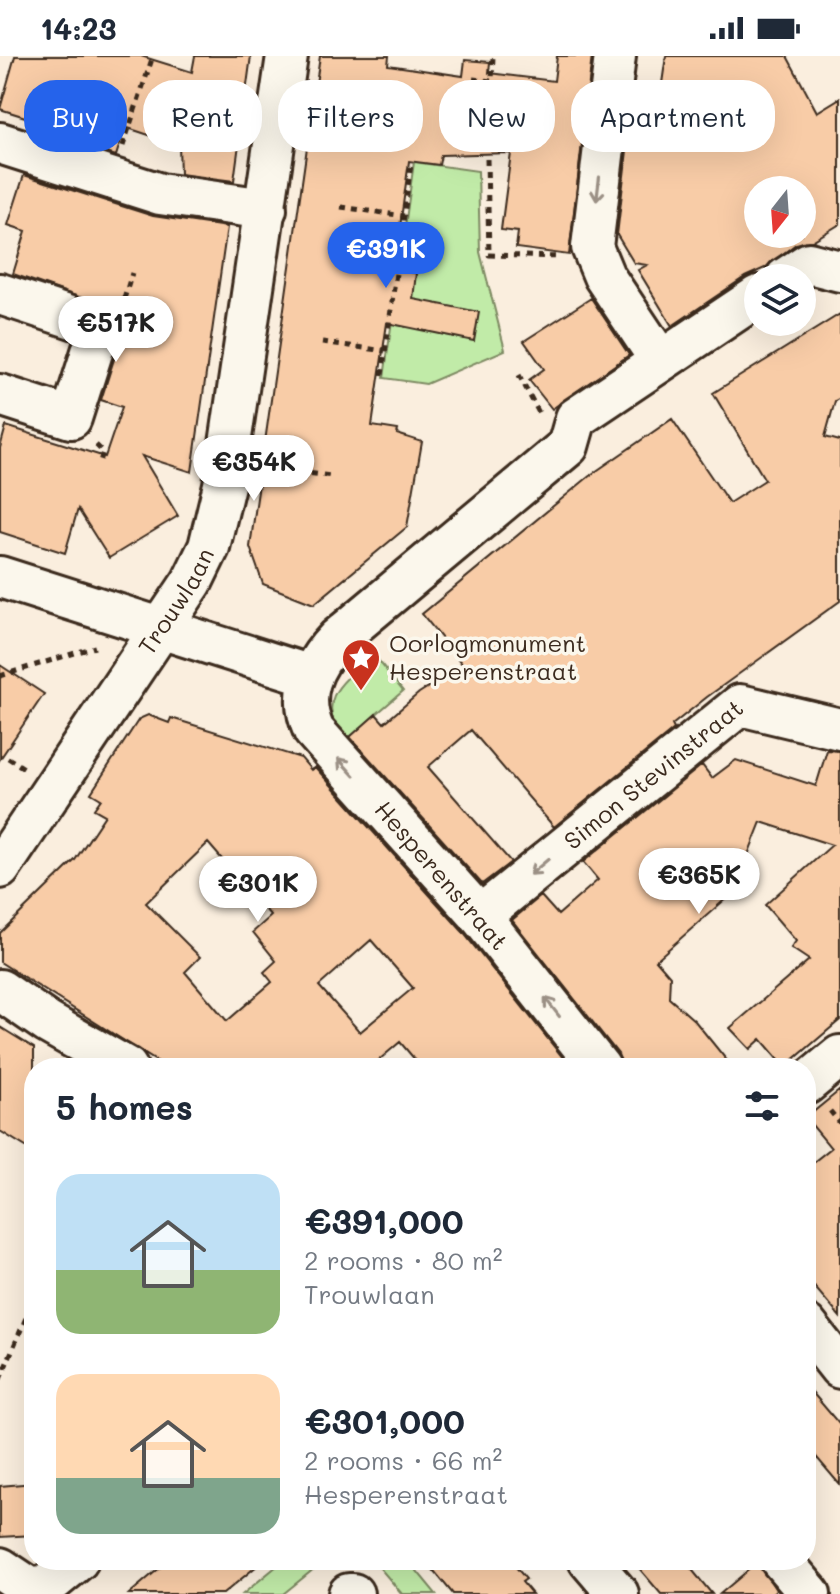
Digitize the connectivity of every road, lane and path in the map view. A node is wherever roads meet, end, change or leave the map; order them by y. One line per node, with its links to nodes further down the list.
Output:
1 (153, 56): 9 (path)
2 (287, 56): 11 (street, Trouwlaan)
3 (493, 56): 5 (path)
4 (615, 56): 13 (street, one-way to 13)
5 (473, 79)
6 (4, 156): 9 (street)
7 (487, 159): 13 (path)
8 (411, 164): 12 (path)
9 (113, 179): 11 (street)
10 (341, 207): 12 (path)
11 (266, 209): 26 (street, Trouwlaan)
12 (404, 216): 19 (path)
13 (597, 262): 20 (street)
14 (816, 265): 15 (street)
15 (840, 271)
16 (0, 294): 22 (street)
17 (744, 305): 20 (street)
18 (322, 342): 19 (path)
19 (385, 351): 21 (path)
20 (660, 360): 29 (street)
21 (382, 375)
22 (0, 395)
23 (299, 472): 24 (path)
24 (332, 476)
25 (0, 577): 26 (street)
26 (161, 628): 29 (street); 31 (street, Trouwlaan)
27 (100, 646): 28 (path)
28 (0, 676)
29 (311, 676): 32 (street, Hesperenstraat, one-way to 29)
30 (839, 725): 32 (street, Simon Stevinstraat, one-way to 32)
31 (0, 868)
32 (480, 916): 36 (street, Hesperenstraat, one-way to 32)
33 (0, 990): 35 (street)
34 (840, 1056): 37 (street)
35 (109, 1058)
36 (592, 1058)
37 (816, 1076)
38 (24, 1323): 41 (path)
39 (816, 1338): 40 (street)
40 (840, 1368)
41 (0, 1379)
42 (0, 1568): 46 (street)
43 (66, 1570): 46 (street)
44 (598, 1570): 47 (street)
45 (790, 1570): 48 (street)
46 (38, 1593)
47 (618, 1594)
48 (810, 1594)

